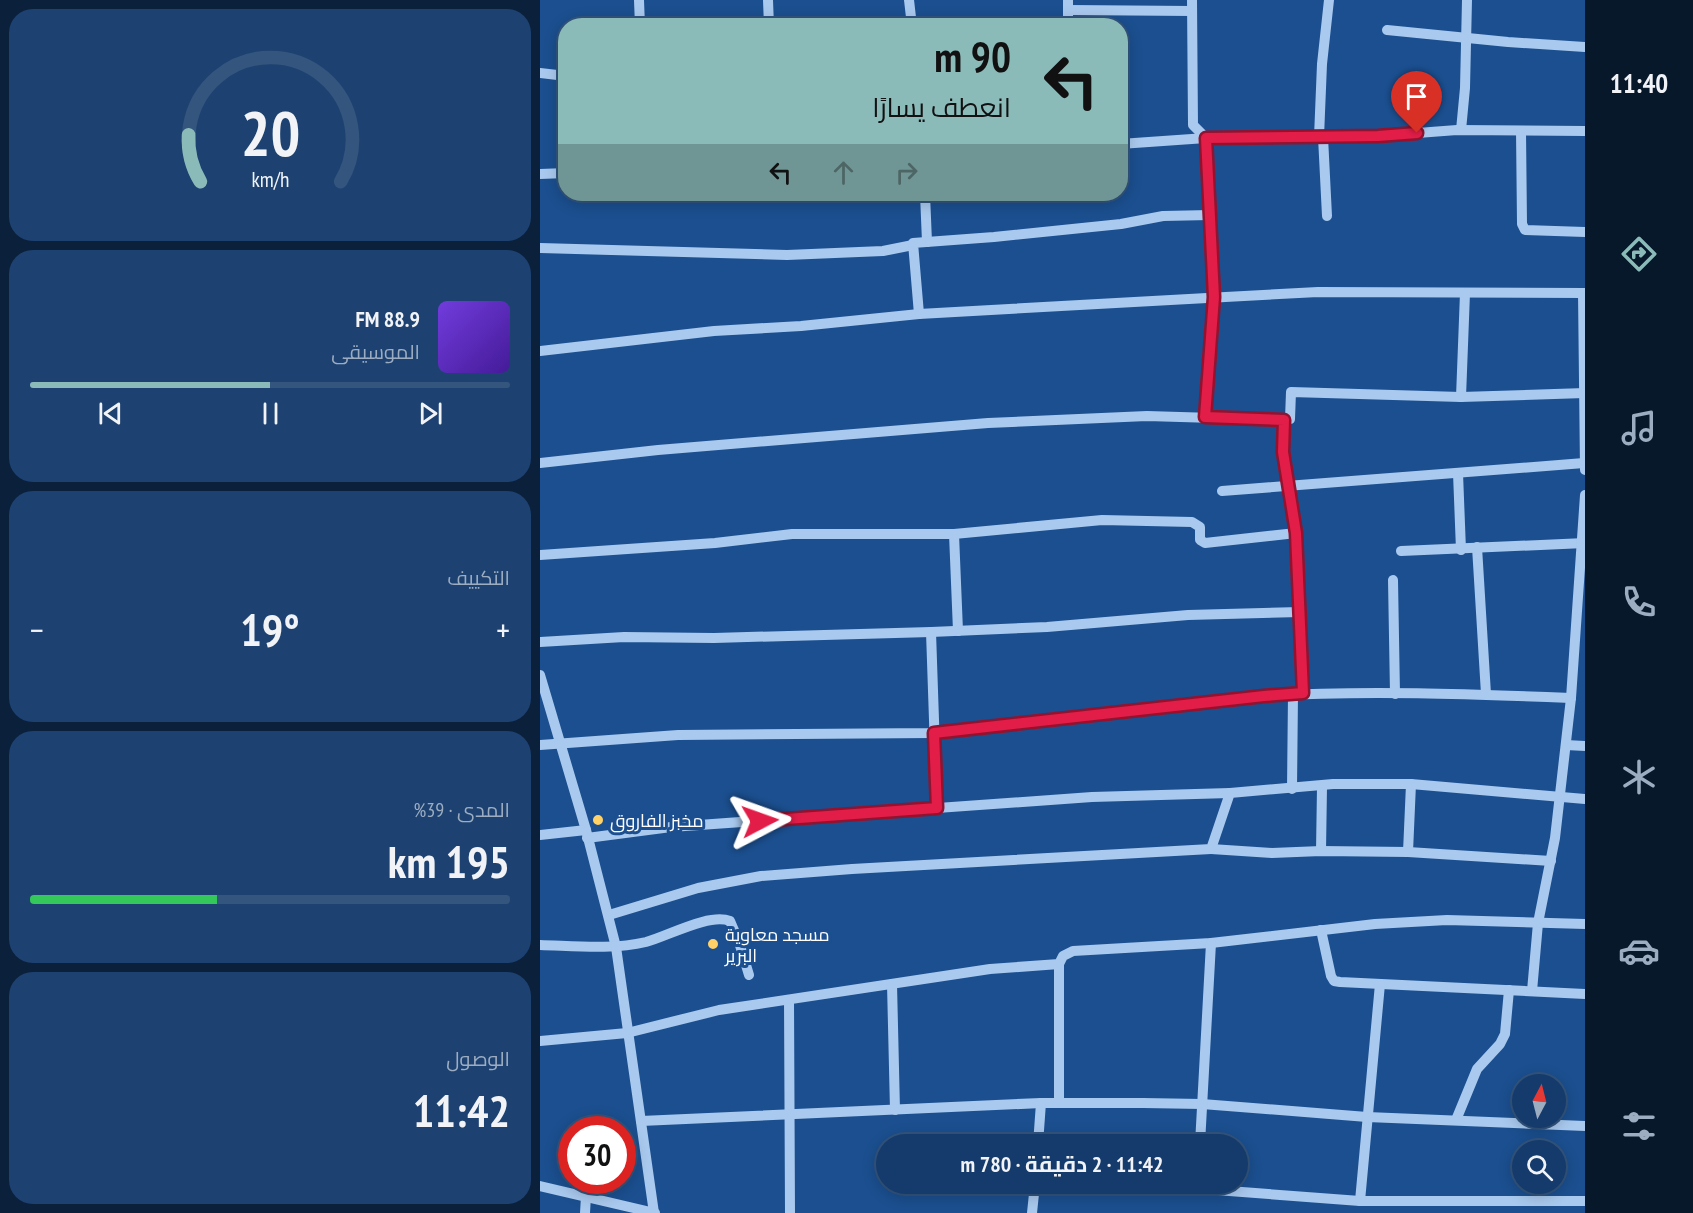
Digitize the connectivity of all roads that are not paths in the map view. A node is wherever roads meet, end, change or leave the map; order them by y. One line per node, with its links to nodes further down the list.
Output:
1 (639, 0): 8 (street)
2 (768, 0): 9 (street)
3 (909, 0): 10 (street)
4 (1329, 0): 19 (street)
5 (1467, 0): 12 (street)
6 (1068, 5): 7 (street)
7 (1192, 6): 20 (street)
8 (640, 18)
9 (769, 18)
10 (911, 18)
11 (1388, 30): 12 (street)
12 (1466, 37): 13 (street); 16 (street)
13 (1585, 47)
14 (540, 73): 15 (street)
15 (558, 75)
16 (1461, 130): 17 (street); 19 (street)
17 (1521, 131): 18 (street); 27 (street)
18 (1585, 131)
19 (1321, 137): 20 (street); 26 (street)
20 (1206, 138): 21 (street); 25 (street)
21 (1128, 143)
22 (558, 173): 23 (street)
23 (540, 174)
24 (925, 201): 28 (street)
25 (1210, 214): 28 (street); 33 (street)
26 (1327, 216)
27 (1585, 232)
28 (927, 242): 29 (street)
29 (913, 245): 30 (street); 34 (street)
30 (540, 248)
31 (1465, 293): 32 (street); 33 (street); 37 (street)
32 (1584, 293): 36 (street)
33 (1214, 297): 34 (street); 38 (street)
34 (919, 314): 35 (street)
35 (540, 351)
36 (1584, 393): 37 (street); 41 (street)
37 (1461, 397): 39 (street)
38 (1205, 417): 39 (street); 40 (street)
39 (1284, 420): 43 (street)
40 (540, 463)
41 (1584, 467): 42 (street)
42 (1458, 473): 43 (street); 50 (street)
43 (1288, 486): 44 (street); 46 (street)
44 (1222, 491)
45 (1585, 495): 48 (street)
46 (1296, 533): 47 (street); 54 (street)
47 (954, 534): 52 (street); 55 (street)
48 (1584, 543): 49 (street); 58 (street)
49 (1477, 546): 50 (street); 62 (street)
50 (1461, 550): 51 (street)
51 (1401, 551)
52 (540, 555)
53 (1393, 580): 60 (street)
54 (1299, 612): 55 (street); 61 (street)
55 (958, 631): 56 (street)
56 (931, 632): 57 (street); 64 (street)
57 (540, 642)
58 (1580, 659): 63 (street)
59 (540, 675): 66 (street)
60 (1395, 693): 61 (street); 62 (street)
61 (1298, 694): 64 (street); 71 (street)
62 (1486, 694): 63 (street)
63 (1571, 698): 67 (street)
64 (934, 733): 66 (street); 75 (street)
65 (540, 745): 66 (street)
66 (560, 745): 76 (street)
67 (1566, 745): 68 (street); 73 (street)
68 (1585, 746)
69 (1411, 784): 70 (street); 73 (street); 80 (street)
70 (1322, 787): 71 (street); 79 (street)
71 (1292, 789): 72 (street)
72 (1230, 793): 75 (street); 78 (street)
73 (1560, 797): 74 (street); 81 (street)
74 (1585, 799)
75 (937, 808): 76 (street)
76 (586, 834): 77 (street); 82 (street)
77 (540, 835)
78 (1211, 849): 79 (street); 82 (street)
79 (1321, 850): 80 (street)
80 (1408, 852): 81 (street)
81 (1551, 861): 83 (street)
82 (609, 915): 88 (street)
83 (1539, 923): 84 (street); 85 (street); 94 (street)
84 (1585, 924)
85 (1320, 930): 86 (street); 92 (street)
86 (1211, 943): 89 (street); 101 (street)
87 (540, 945): 88 (street)
88 (616, 947): 90 (street); 97 (street)
89 (1059, 964): 91 (street); 100 (street)
90 (749, 975)
91 (892, 984): 96 (street); 102 (street)
92 (1380, 984): 93 (street); 104 (street)
93 (1509, 990): 94 (street); 105 (street)
94 (1532, 991): 95 (street)
95 (1585, 994)
96 (789, 1000): 97 (street); 103 (street)
97 (627, 1033): 98 (street); 106 (street)
98 (540, 1041)
99 (1041, 1103): 100 (street); 102 (street); 108 (street)
100 (1059, 1103): 101 (street)
101 (1202, 1104): 104 (street); 109 (street)
102 (895, 1110): 103 (street)
103 (789, 1113): 106 (street); 118 (street)
104 (1367, 1117): 105 (street); 114 (street)
105 (1456, 1120): 107 (street)
106 (641, 1121): 117 (street)
107 (1585, 1126)
108 (1039, 1134)
109 (1200, 1134)
110 (540, 1186): 113 (street)
111 (1248, 1190): 114 (street)
112 (1034, 1194): 119 (street)
113 (586, 1196): 116 (street); 117 (street)
114 (1360, 1201): 115 (street)
115 (1585, 1202)
116 (585, 1213)
117 (655, 1213)
118 (790, 1213)
119 (1032, 1213)

